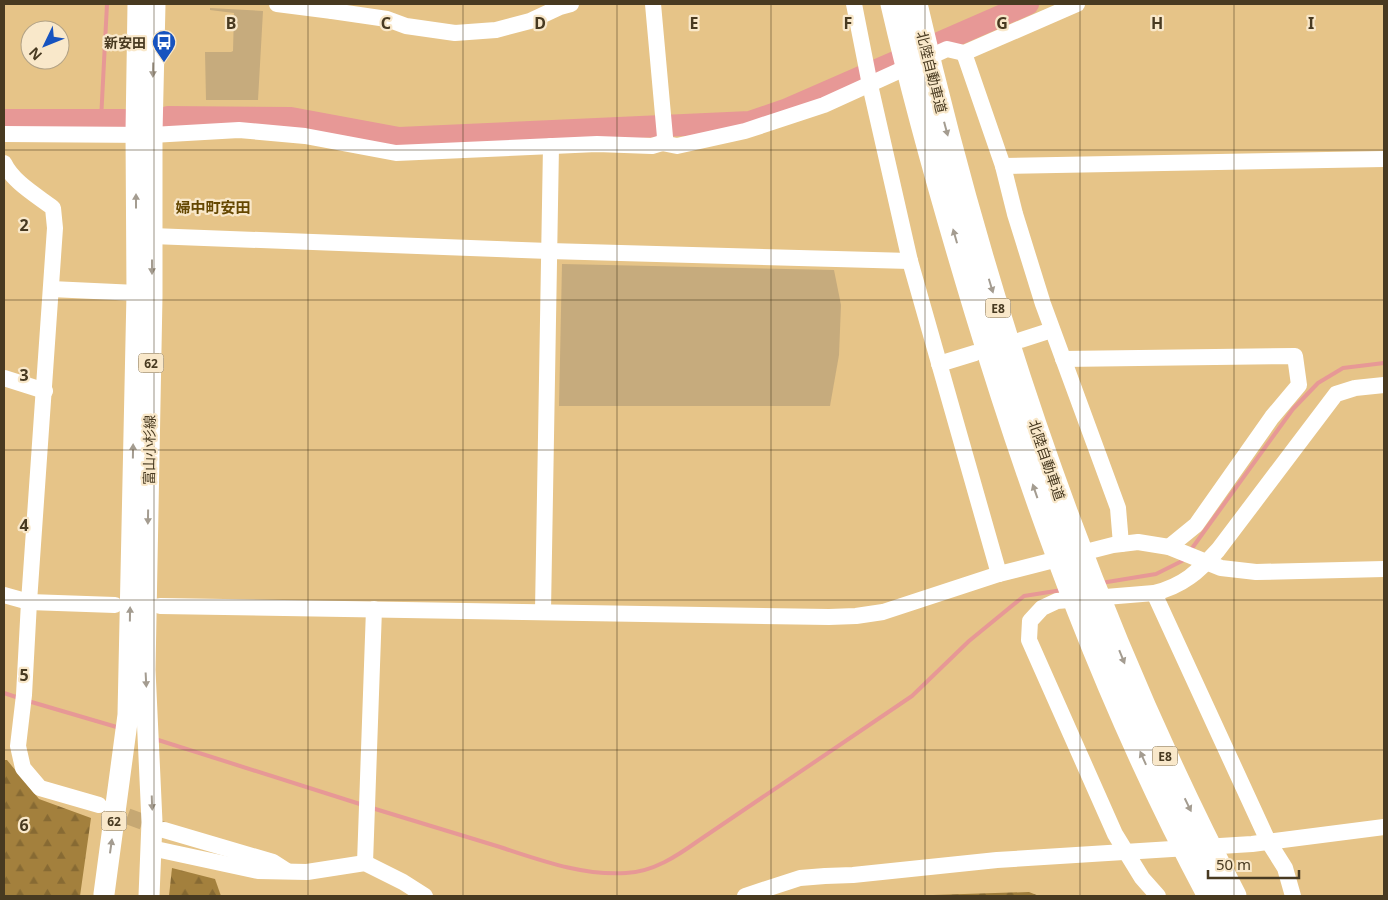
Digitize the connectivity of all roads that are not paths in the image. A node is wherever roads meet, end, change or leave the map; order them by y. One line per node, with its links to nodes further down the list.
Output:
1 (138, 4): 13 (main road, 富山小杉線 / 62)
2 (155, 4): 13 (main road, 富山小杉線 / 62, one-way to 13)
3 (277, 4): 8 (street)
4 (571, 4): 8 (street)
5 (653, 4): 14 (street)
6 (854, 4): 11 (street)
7 (1077, 4): 10 (street)
8 (332, 8)
9 (906, 12): 44 (highway, 北陸自動車道 / E8)
10 (964, 53): 11 (street); 18 (street)
11 (870, 83): 14 (street); 21 (street)
12 (4, 134): 13 (street)
13 (144, 135): 15 (street); 19 (main road, 富山小杉線 / 62); 23 (main road, 富山小杉線 / 62, one-way to 13)
14 (663, 140): 15 (street)
15 (551, 146): 20 (street)
16 (1384, 159): 18 (street)
17 (4, 163): 22 (street)
18 (1003, 166): 24 (street)
19 (152, 236): 20 (street); 50 (main road, 富山小杉線 / 62, one-way to 50)
20 (549, 251): 21 (street); 43 (street)
21 (910, 261): 28 (street)
22 (51, 289): 23 (street); 31 (street)
23 (137, 293): 54 (main road, 富山小杉線 / 62, one-way to 23)
24 (1052, 330): 25 (street); 27 (street)
25 (1020, 340)
26 (975, 353): 28 (street)
27 (1063, 358): 32 (street); 33 (street)
28 (939, 364): 36 (street)
29 (4, 378): 31 (street)
30 (1384, 385): 34 (street)
31 (45, 391): 39 (street)
32 (1121, 544): 33 (street); 36 (street)
33 (1169, 547): 34 (street)
34 (1202, 560): 35 (street); 37 (street)
35 (1384, 569)
36 (999, 574): 43 (street)
37 (1154, 593): 49 (street); 51 (street)
38 (4, 595): 39 (street)
39 (29, 602): 40 (street); 45 (street)
40 (115, 605)
41 (160, 606): 42 (street)
42 (374, 608): 43 (street); 52 (street)
43 (543, 611)
44 (1093, 616): 59 (highway, 北陸自動車道 / E8, one-way to 44); 60 (highway, 北陸自動車道 / E8, one-way to 60)
45 (11, 747): 46 (street)
46 (99, 805)
47 (1384, 827): 49 (street)
48 (164, 830): 53 (street)
49 (1268, 841): 51 (street); 61 (street)
50 (151, 848): 53 (street); 55 (main road, 富山小杉線 / 62)
51 (1134, 853): 57 (street); 58 (street)
52 (365, 863): 53 (street); 56 (street)
53 (288, 873)
54 (104, 894)
55 (149, 896)
56 (425, 896)
57 (745, 896)
58 (1158, 896)
59 (1210, 896)
60 (1234, 896)
61 (1293, 896)

